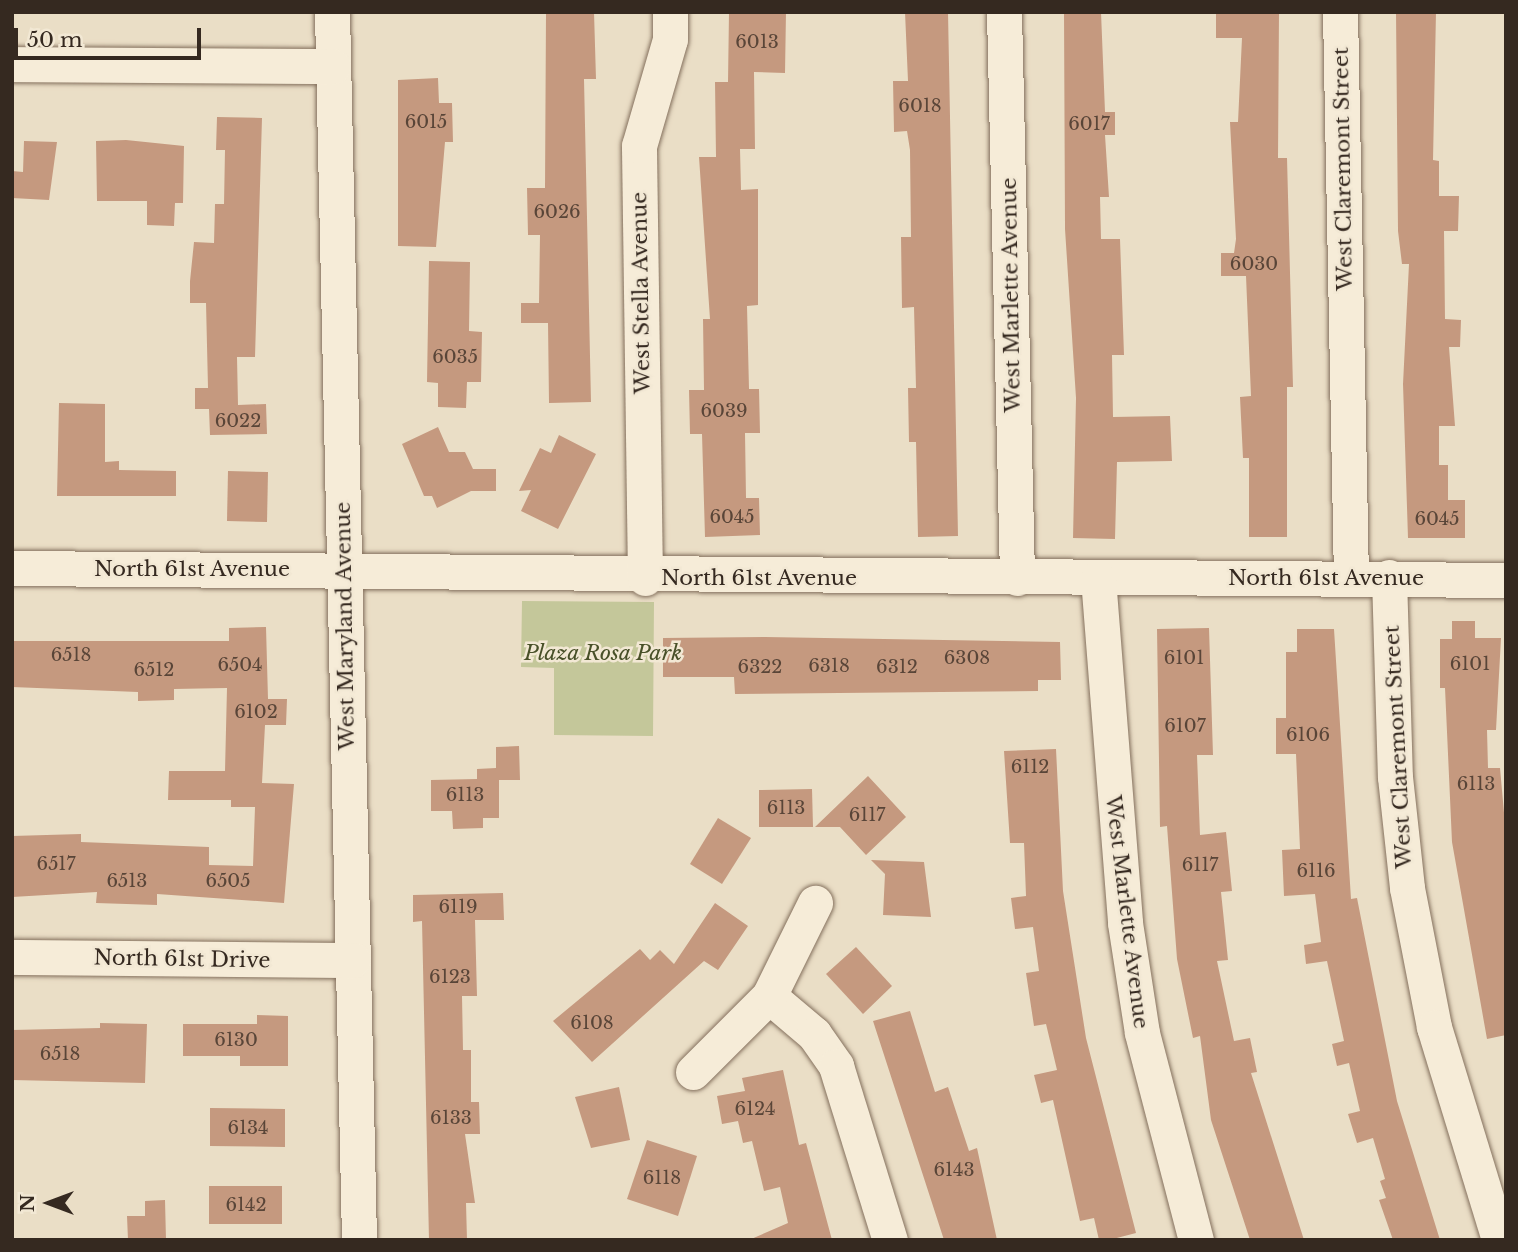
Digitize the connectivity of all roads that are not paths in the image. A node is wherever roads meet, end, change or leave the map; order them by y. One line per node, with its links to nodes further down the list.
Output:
1 (331, 12): 6 (street, West Maryland Avenue)
2 (670, 12): 10 (street, West Stella Avenue)
3 (1004, 12): 11 (street, West Marlette Avenue)
4 (1340, 12): 13 (street, West Claremont Street)
5 (12, 64): 6 (street)
6 (332, 66): 8 (street, West Maryland Avenue)
7 (12, 568): 8 (street, North 61st Avenue)
8 (343, 576): 10 (street, North 61st Avenue); 17 (street, West Maryland Avenue)
9 (1389, 577): 13 (street, North 61st Avenue); 14 (street, North 61st Avenue); 23 (street, West Claremont Street)
10 (645, 578): 11 (street, North 61st Avenue)
11 (1017, 578): 12 (street, North 61st Avenue)
12 (1098, 578): 13 (street, North 61st Avenue); 22 (street, West Marlette Avenue)
13 (1351, 578)
14 (1506, 580)
15 (816, 904): 18 (street)
16 (12, 957): 17 (street, North 61st Drive)
17 (353, 960): 20 (street, West Maryland Avenue)
18 (769, 996): 19 (street); 21 (street)
19 (693, 1072)
20 (359, 1240)
21 (891, 1240)
22 (1196, 1240)
23 (1499, 1240)

